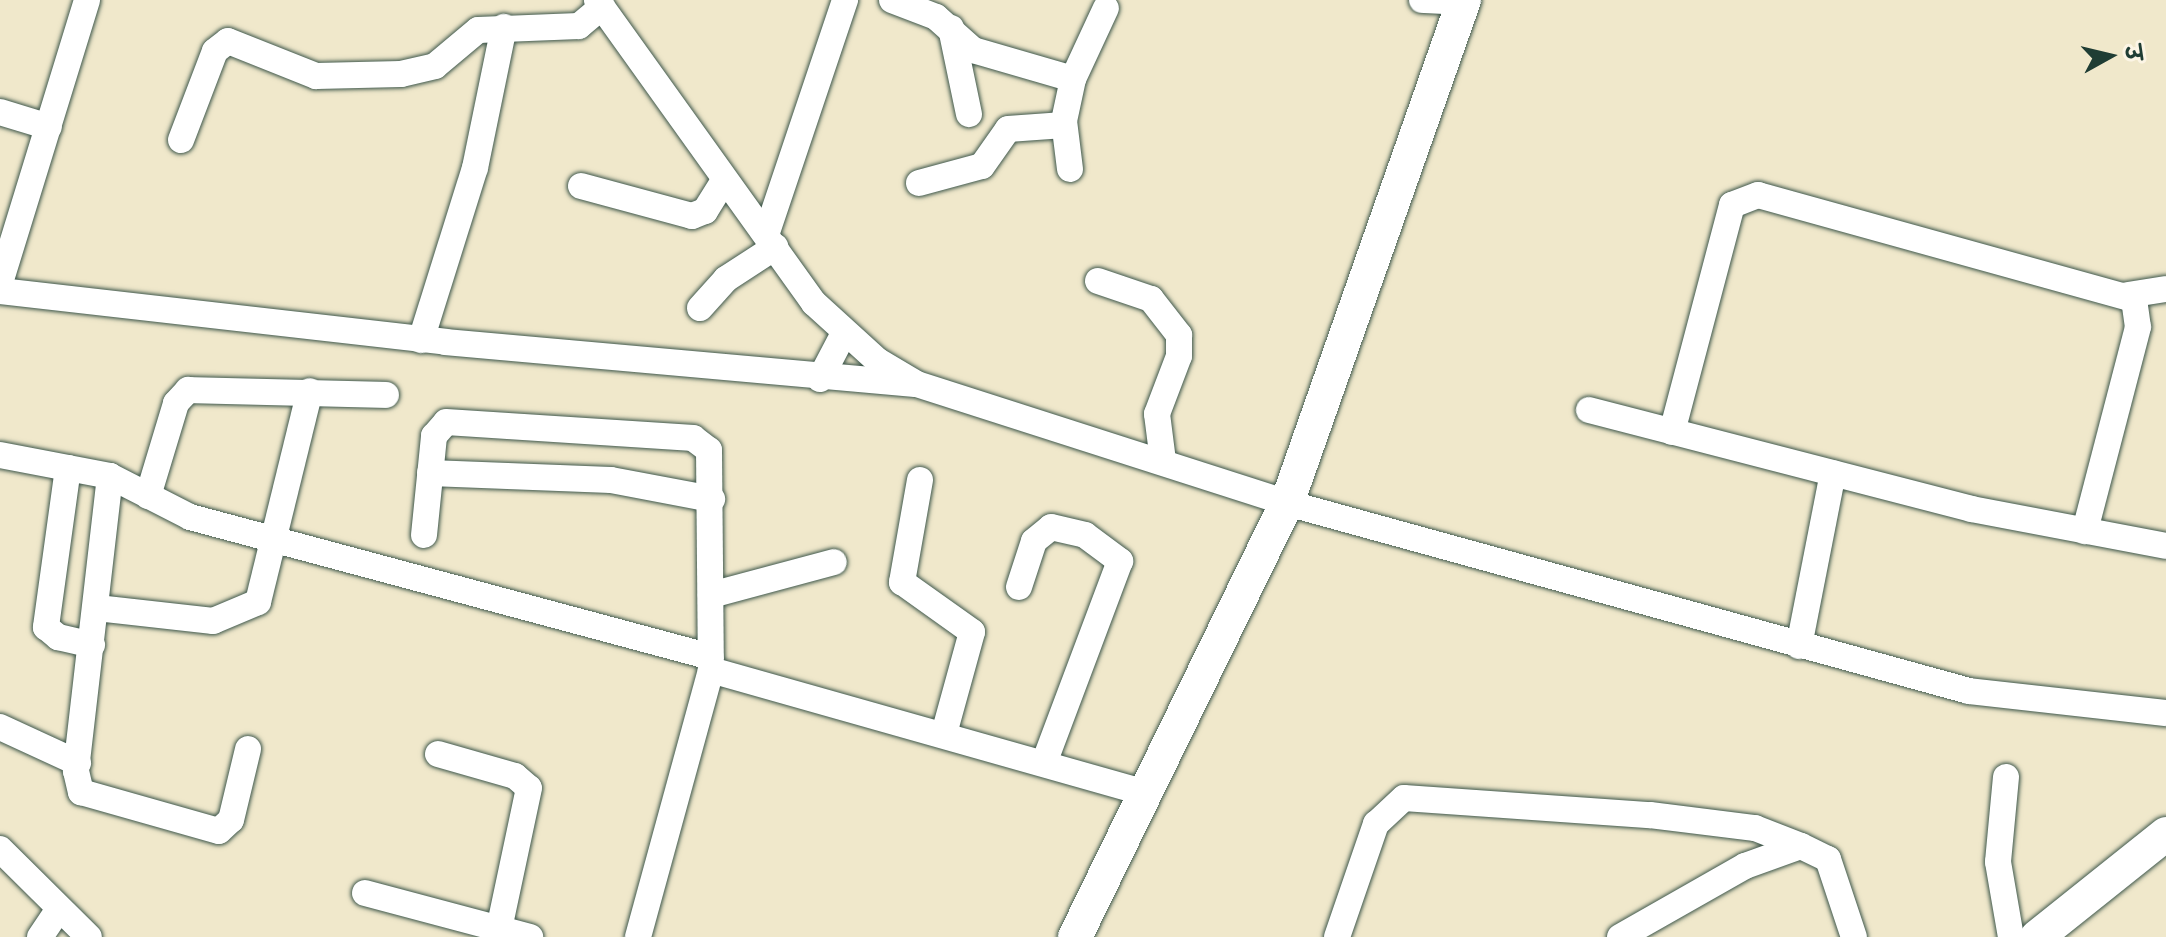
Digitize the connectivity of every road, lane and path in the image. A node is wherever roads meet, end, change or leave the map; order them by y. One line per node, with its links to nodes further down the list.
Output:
1 (87, 0): 14 (street)
2 (845, 0): 20 (street)
3 (892, 0): 9 (street)
4 (1422, 0): 5 (street)
5 (1463, 1): 44 (main road)
6 (600, 3): 8 (street); 17 (street)
7 (1106, 8): 10 (street)
8 (504, 27): 15 (street); 28 (street)
9 (951, 28): 10 (street); 12 (street)
10 (1073, 79): 13 (street)
11 (0, 112): 14 (street)
12 (969, 114)
13 (1064, 125): 16 (street); 18 (street)
14 (49, 127): 22 (street)
15 (181, 140)
16 (1070, 169)
17 (724, 180): 19 (street); 20 (street)
18 (919, 183)
19 (581, 186)
20 (770, 241): 26 (street); 27 (street)
21 (1098, 281): 36 (street)
22 (0, 283)
23 (2166, 289): 25 (street)
24 (0, 291): 28 (street)
25 (2128, 295): 34 (street); 45 (street)
26 (700, 308)
27 (844, 333): 29 (street); 30 (street)
28 (421, 340): 29 (street)
29 (820, 379): 30 (street)
30 (917, 384): 36 (street)
31 (310, 391): 32 (street); 42 (street); 47 (street)
32 (386, 395)
33 (1589, 410): 34 (street)
34 (1672, 432): 39 (street)
35 (0, 455): 37 (street)
36 (1163, 461): 44 (street)
37 (68, 468): 40 (street); 53 (street)
38 (430, 473): 43 (street); 43 (street); 46 (street)
39 (1833, 473): 45 (street); 54 (street)
40 (110, 476): 42 (street); 52 (street)
41 (920, 480): 58 (street)
42 (148, 496): 47 (street)
43 (712, 499): 51 (street)
44 (1287, 503): 54 (street); 64 (main road)
45 (2085, 531): 48 (street)
46 (424, 535)
47 (277, 541): 52 (street); 55 (street)
48 (2166, 546)
49 (834, 562): 51 (street)
50 (1019, 587): 62 (street)
51 (711, 595): 55 (street)
52 (97, 608): 53 (street)
53 (92, 645): 61 (street)
54 (1799, 646): 56 (street)
55 (711, 664): 58 (street); 74 (street)
56 (2166, 713)
57 (0, 727): 61 (street)
58 (944, 734): 62 (street)
59 (248, 749): 61 (street)
60 (438, 754): 70 (street)
61 (78, 763)
62 (1044, 763): 64 (street)
63 (2006, 777): 79 (street)
64 (1147, 793): 75 (main road)
65 (2166, 834): 80 (main road)
66 (1801, 846): 76 (street); 77 (street); 78 (street)
67 (0, 849): 69 (street)
68 (365, 893): 70 (street)
69 (59, 909): 71 (street); 72 (street)
70 (499, 929): 73 (street)
71 (40, 937)
72 (89, 937)
73 (530, 937)
74 (638, 937)
75 (1075, 937)
76 (1337, 937)
77 (1620, 937)
78 (1854, 937)
79 (2011, 937)
80 (2037, 937)

